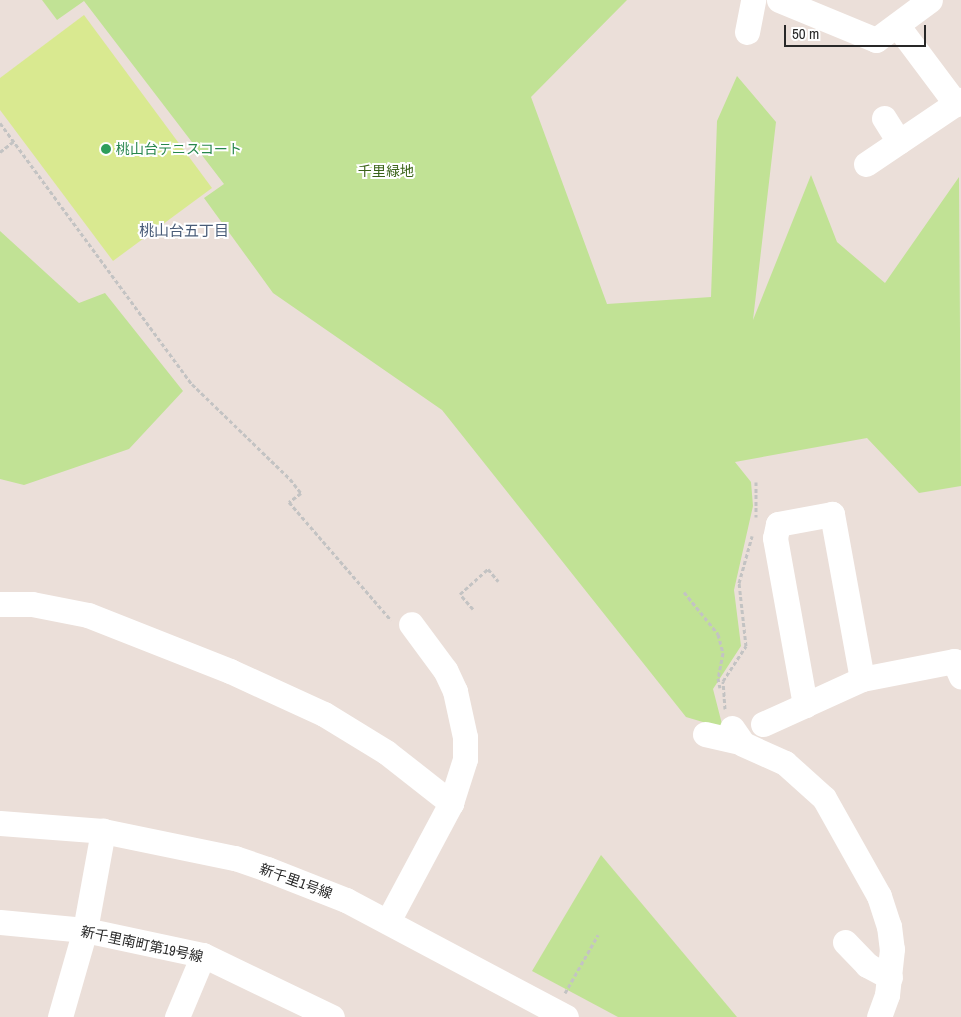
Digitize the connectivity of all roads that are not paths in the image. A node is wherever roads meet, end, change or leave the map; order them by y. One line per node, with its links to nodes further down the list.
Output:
1 (753, 0): 5 (street)
2 (779, 0): 4 (street)
3 (930, 0): 4 (street)
4 (897, 25): 6 (street)
5 (747, 32)
6 (958, 102): 8 (street)
7 (884, 118): 8 (street)
8 (899, 142): 9 (street)
9 (866, 164)
10 (0, 604): 17 (street)
11 (408, 628): 17 (street)
12 (961, 677): 13 (street)
13 (862, 679): 14 (street); 14 (street)
14 (805, 705): 15 (street)
15 (743, 732): 16 (street); 25 (street)
16 (705, 734)
17 (451, 803): 20 (street)
18 (0, 823): 19 (street, 新千里1号線)
19 (103, 831): 20 (street, 新千里1号線); 22 (street)
20 (388, 921): 26 (street, 新千里1号線)
21 (0, 922): 22 (street, 新千里南町第19号線)
22 (85, 930): 24 (street, 新千里南町第19号線); 28 (street)
23 (845, 942): 25 (street)
24 (203, 955): 27 (street, 新千里南町第19号線); 29 (street)
25 (890, 977): 30 (street)
26 (561, 1014)
27 (323, 1015)
28 (60, 1017)
29 (177, 1017)
30 (879, 1017)

